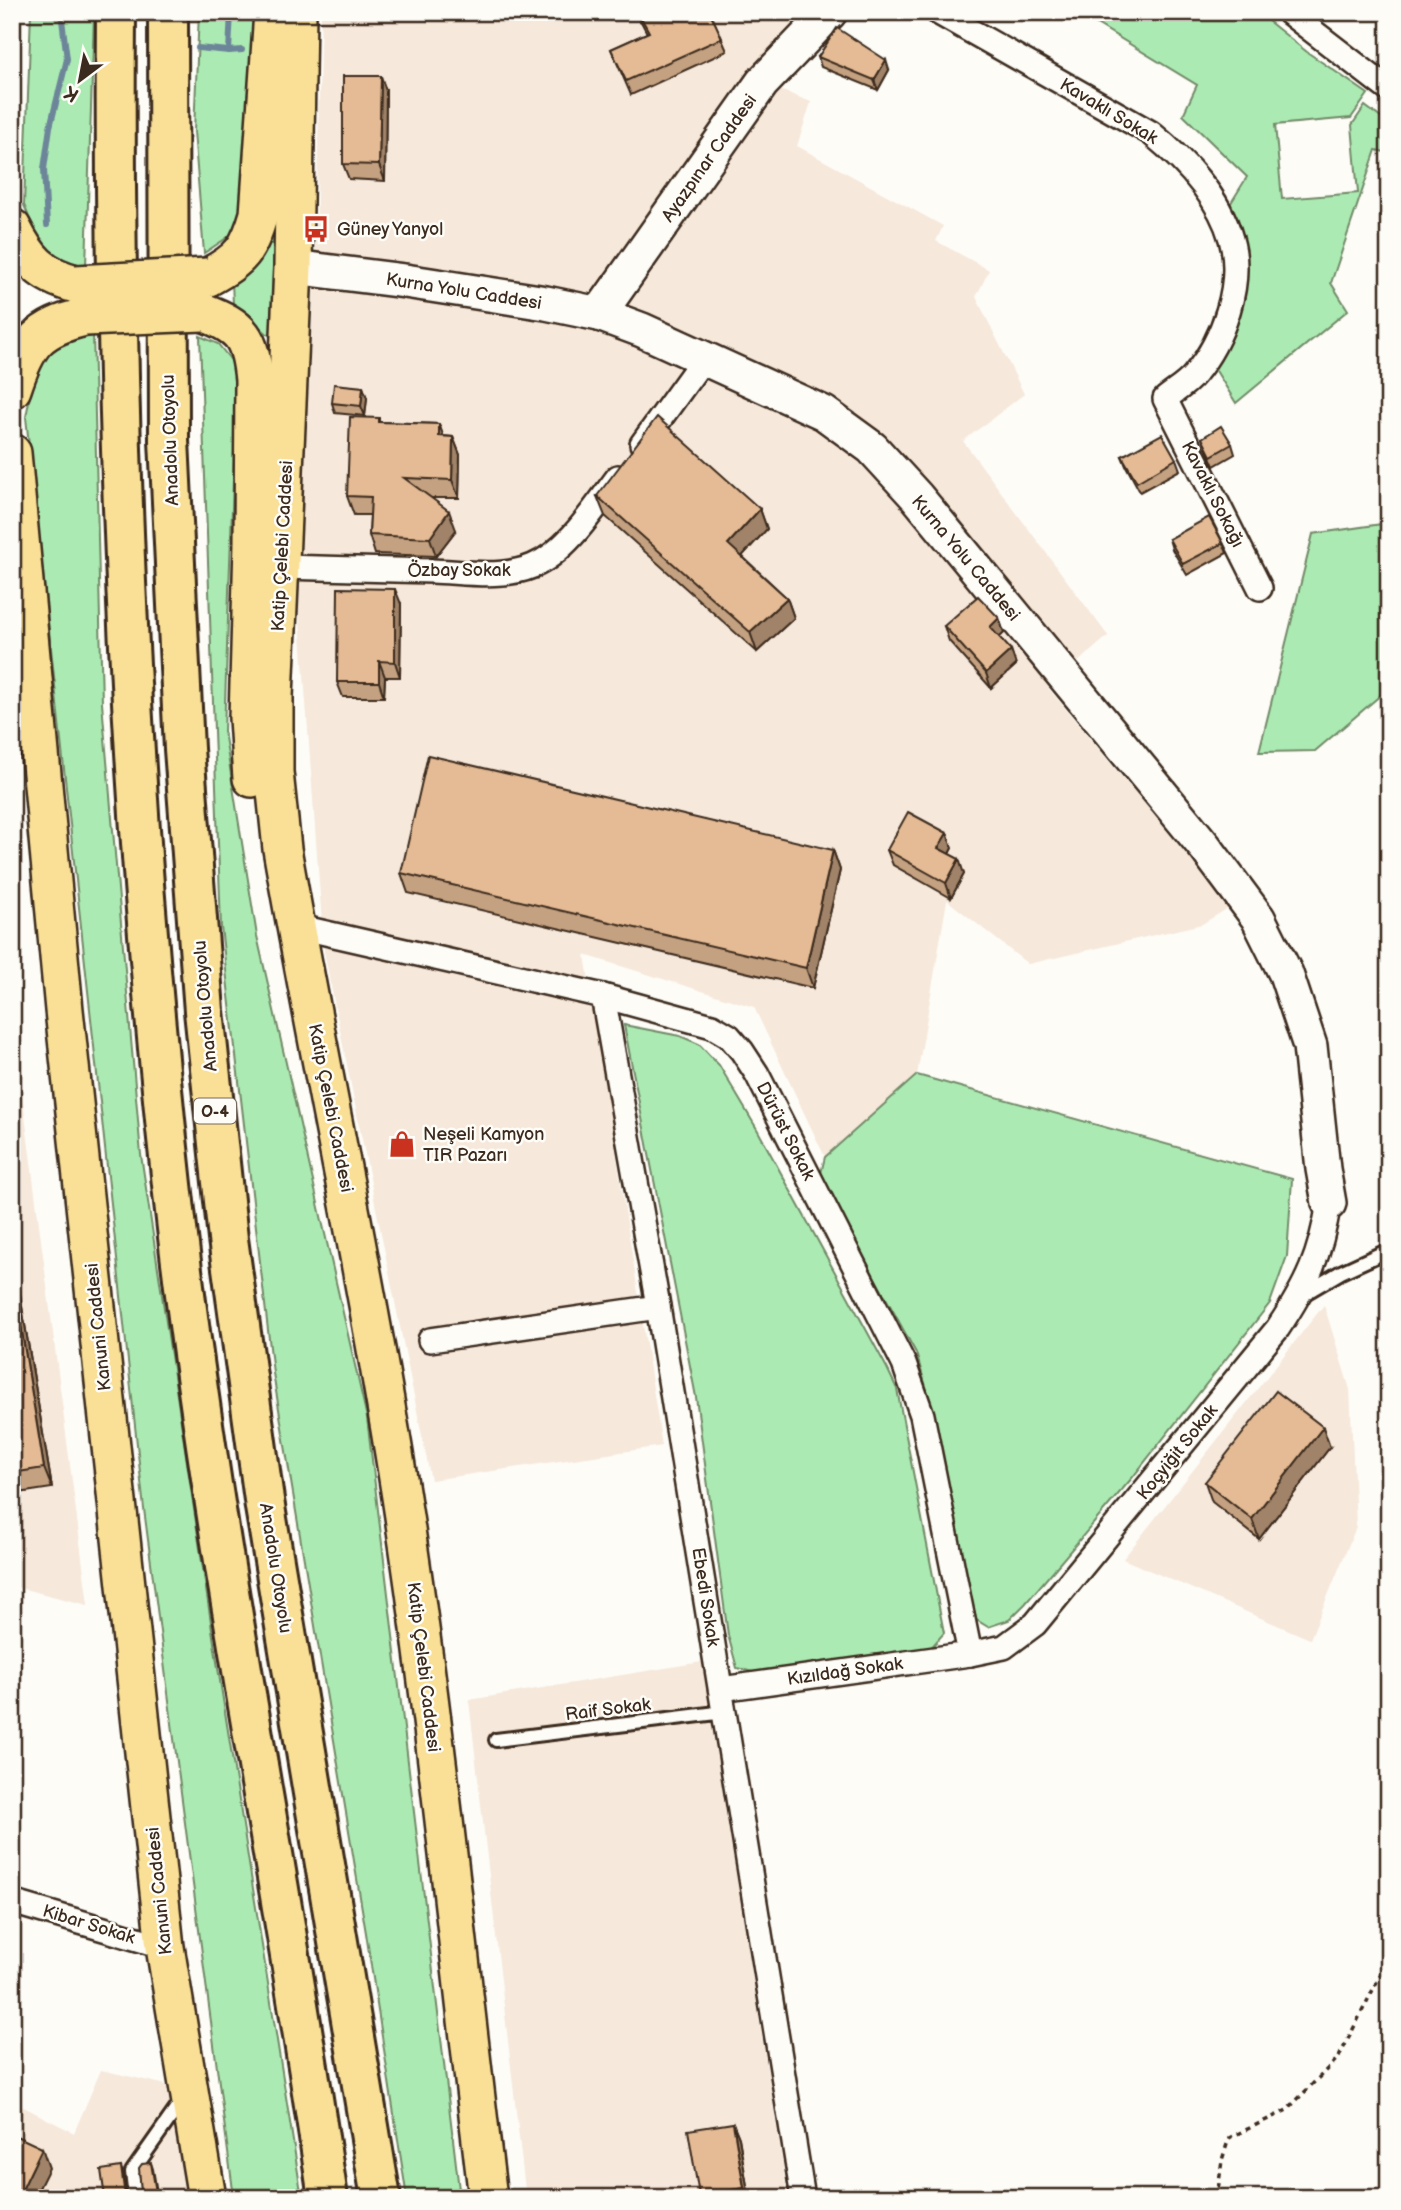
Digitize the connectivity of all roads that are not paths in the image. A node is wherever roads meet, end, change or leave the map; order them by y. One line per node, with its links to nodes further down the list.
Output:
1 (116, 12): 36 (highway)
2 (168, 12): 37 (highway, Anadolu Otoyolu / O-4)
3 (273, 12): 11 (main road, bridge)
4 (298, 12): 10 (main road, Katip Çelebi Caddesi)
5 (830, 12): 12 (street, Ayazpınar Caddesi)
6 (937, 12): 15 (street, Kavaklı Sokak)
7 (1287, 12): 8 (street)
8 (1389, 90)
9 (12, 228): 11 (main road)
10 (293, 267): 12 (street, Kurna Yolu Caddesi); 17 (main road, Katip Çelebi Caddesi)
11 (81, 300): 14 (main road); 26 (main road, bridge)
12 (599, 314): 13 (street, Kurna Yolu Caddesi)
13 (704, 358): 17 (street, Özbay Sokak); 21 (street, Kurna Yolu Caddesi)
14 (12, 389)
15 (1165, 399): 18 (street, Kavaklı Sokağı)
16 (12, 453): 32 (main road, Kanuni Caddesi)
17 (281, 567): 19 (main road, Katip Çelebi Caddesi)
18 (1260, 589)
19 (295, 926): 20 (street, Dürüst Sokak); 26 (main road, Katip Çelebi Caddesi)
20 (603, 996): 24 (street, Ebedi Sokak); 27 (street, Dürüst Sokak)
21 (1329, 1203): 23 (street, Koçyiğit Sokak)
22 (1389, 1250): 23 (lane)
23 (1298, 1298): 27 (street, Koçyiğit Sokak)
24 (659, 1307): 25 (street); 28 (street, Ebedi Sokak)
25 (430, 1340)
26 (378, 1349): 38 (main road, Katip Çelebi Caddesi)
27 (970, 1654): 28 (street, Kızıldağ Sokak)
28 (721, 1689): 29 (street, Ebedi Sokak)
29 (724, 1712): 30 (lane, Raif Sokak); 39 (street, Ebedi Sokak)
30 (496, 1740)
31 (12, 1902): 32 (street, Kibar Sokak)
32 (165, 1947): 33 (main road, Kanuni Caddesi)
33 (188, 2092): 34 (lane); 35 (main road, Kanuni Caddesi)
34 (135, 2198)
35 (206, 2198)
36 (328, 2198)
37 (381, 2198)
38 (488, 2198)
39 (803, 2198)

